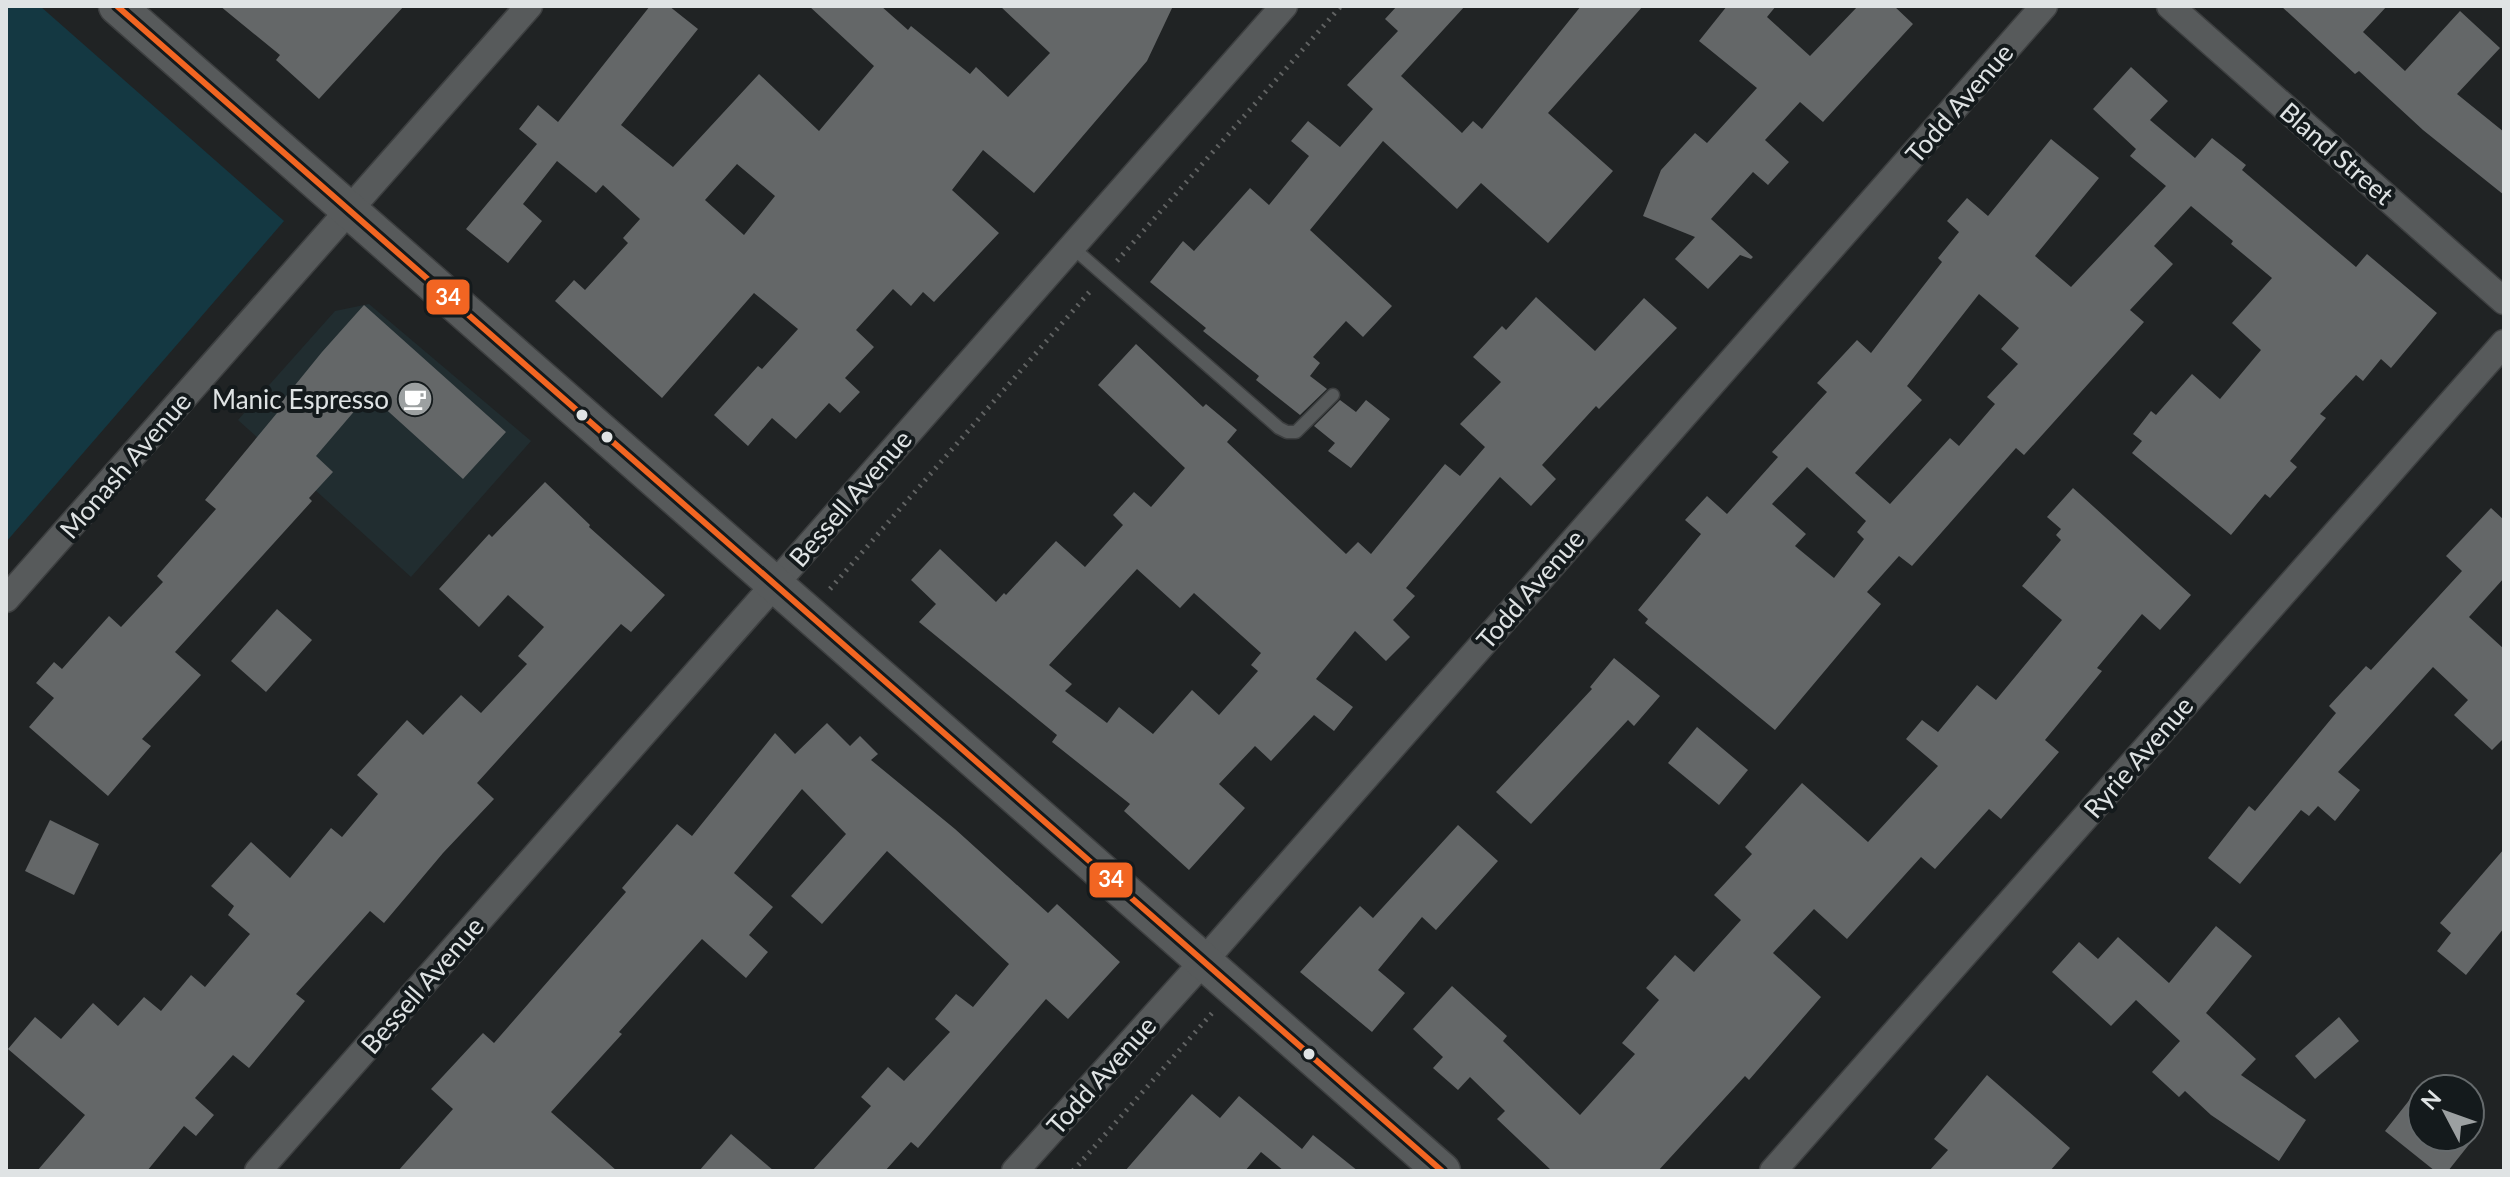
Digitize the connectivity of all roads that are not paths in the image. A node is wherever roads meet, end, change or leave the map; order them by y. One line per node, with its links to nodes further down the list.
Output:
1 (117, 6): 6 (main road)
2 (529, 6): 6 (street, Monash Avenue)
3 (1284, 6): 7 (street, Bessell Avenue)
4 (2044, 6): 13 (street, Todd Avenue)
5 (2170, 6): 8 (street, Bland Street)
6 (349, 209): 11 (main road); 12 (street, Monash Avenue)
7 (1072, 247): 10 (lane); 11 (street, Bessell Avenue)
8 (2504, 301)
9 (2504, 343): 17 (street, Ryrie Avenue)
10 (1333, 395)
11 (774, 584): 13 (main road); 14 (street, Bessell Avenue)
12 (6, 599)
13 (1203, 962): 15 (street, Todd Avenue); 16 (main road)
14 (258, 1171)
15 (1015, 1171)
16 (1442, 1171)
17 (1773, 1171)

